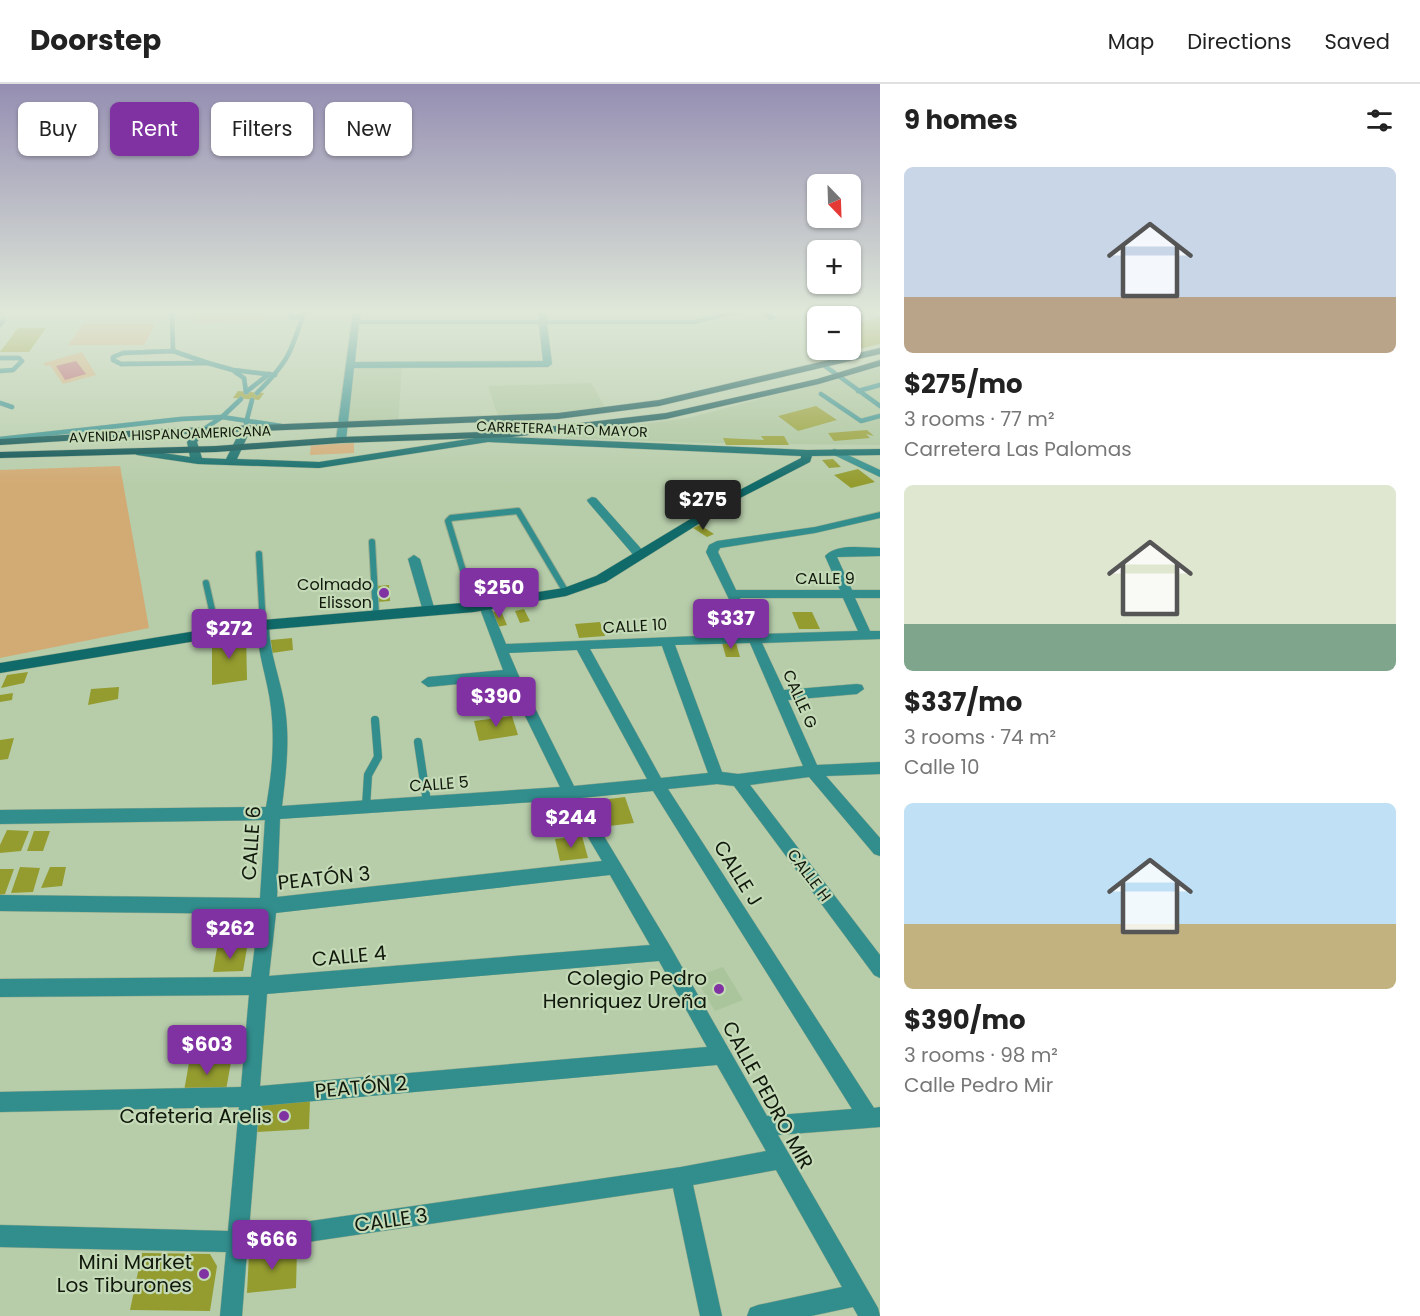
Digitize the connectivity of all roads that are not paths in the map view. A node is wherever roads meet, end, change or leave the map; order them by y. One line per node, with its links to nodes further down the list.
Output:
1 (275, 369): 8 (lane)
2 (280, 369): 9 (lane)
3 (350, 369): 23 (street)
4 (809, 369): 23 (main road, AVENIDA HISPANOAMERICANA)
5 (829, 369): 10 (lane)
6 (859, 369): 10 (main road, AVENIDA HISPANOAMERICANA)
7 (233, 370): 8 (lane); 8 (lane)
8 (268, 374): 9 (lane)
9 (275, 375): 13 (lane)
10 (837, 376): 12 (lane); 26 (main road, AVENIDA HISPANOAMERICANA)
11 (880, 385): 12 (lane)
12 (858, 391): 17 (lane)
13 (257, 393)
14 (821, 394): 20 (lane)
15 (241, 399): 21 (lane)
16 (252, 400): 22 (lane)
17 (878, 403)
18 (0, 404): 19 (lane)
19 (12, 406)
20 (880, 416)
21 (222, 417): 22 (lane); 24 (lane); 25 (lane)
22 (246, 424): 23 (main road, AVENIDA HISPANOAMERICANA); 24 (main road, AVENIDA HISPANOAMERICANA); 27 (street)
23 (341, 426): 26 (street)
24 (201, 431): 25 (main road, AVENIDA HISPANOAMERICANA); 33 (street)
25 (0, 440)
26 (341, 440): 27 (main road, AVENIDA HISPANOAMERICANA)
27 (239, 448): 33 (main road, AVENIDA HISPANOAMERICANA); 34 (street)
28 (137, 452): 32 (main road, AVENIDA HISPANOAMERICANA); 33 (street, CARRETERA HATO MAYOR)
29 (835, 452): 30 (street, CARRETERA HATO MAYOR); 31 (street, CARRETERA HATO MAYOR); 35 (street)
30 (880, 452)
31 (807, 453): 34 (street, CARRETERA HATO MAYOR); 41 (street)
32 (0, 455)
33 (195, 455): 34 (street, CARRETERA HATO MAYOR)
34 (229, 462)
35 (880, 474)
36 (592, 500): 41 (street)
37 (880, 515): 45 (street, CALLE G)
38 (372, 543): 50 (lane)
39 (880, 552): 47 (street)
40 (259, 554): 51 (lane)
41 (640, 555): 44 (street)
42 (414, 559): 49 (street)
43 (206, 583): 52 (lane)
44 (566, 592): 48 (street); 48 (lane)
45 (733, 594): 47 (street, CALLE 9); 55 (street, CALLE G)
46 (880, 594): 47 (street, CALLE 9)
47 (848, 595): 53 (street)
48 (479, 607): 49 (street); 58 (street, CALLE PEDRO MIR)
49 (429, 611): 50 (street)
50 (376, 615): 51 (street)
51 (263, 625): 52 (street); 74 (street, CALLE 6)
52 (217, 632): 59 (street)
53 (865, 634): 54 (street, CALLE 10); 55 (street, CALLE 10)
54 (880, 635)
55 (754, 638): 56 (street, CALLE 10); 63 (street, CALLE G)
56 (667, 640): 57 (street, CALLE 10); 68 (street)
57 (581, 645): 58 (street, CALLE 10); 70 (street, CALLE J)
58 (500, 649): 60 (street, CALLE PEDRO MIR)
59 (0, 668)
60 (511, 675): 61 (street); 71 (street, CALLE PEDRO MIR)
61 (428, 682)
62 (857, 689): 63 (street)
63 (779, 696): 67 (street, CALLE G)
64 (375, 720): 73 (lane)
65 (418, 742): 72 (lane)
66 (880, 768): 67 (street, CALLE 5)
67 (812, 771): 69 (street, CALLE 5); 76 (street, CALLE G)
68 (717, 778): 69 (street, CALLE 5); 70 (street, CALLE 5)
69 (738, 780): 81 (street, CALLE H)
70 (657, 784): 71 (street, CALLE 5); 87 (street, CALLE J)
71 (570, 793): 72 (street, CALLE 5); 77 (street, CALLE PEDRO MIR)
72 (428, 802): 73 (street, CALLE 5)
73 (366, 807): 74 (street, CALLE 5)
74 (273, 813): 75 (street, CALLE 5); 79 (street, CALLE 6)
75 (0, 817)
76 (880, 849)
77 (615, 867): 79 (street, PEATÓN 3); 80 (street, CALLE PEDRO MIR)
78 (0, 903): 79 (street, PEATÓN 3)
79 (268, 906): 82 (street, CALLE 6)
80 (664, 952): 82 (street, CALLE 4); 84 (street, CALLE PEDRO MIR)
81 (880, 969)
82 (259, 986): 83 (street, CALLE 4); 85 (street, CALLE 6)
83 (0, 988)
84 (721, 1055): 85 (street, PEATÓN 2); 88 (street, CALLE PEDRO MIR)
85 (250, 1097): 86 (street, PEATÓN 2); 92 (street, CALLE 6)
86 (0, 1102)
87 (875, 1118): 88 (street)
88 (761, 1126): 89 (street, CALLE PEDRO MIR)
89 (779, 1159): 90 (street, CALLE 3); 93 (street, CALLE PEDRO MIR)
90 (681, 1177): 92 (street, CALLE 3); 95 (street)
91 (0, 1236): 92 (street, CALLE 3)
92 (238, 1242): 94 (street, CALLE 6)
93 (858, 1295): 96 (street); 97 (street, CALLE PEDRO MIR)
94 (231, 1316)
95 (711, 1316)
96 (758, 1316)
97 (870, 1316)

